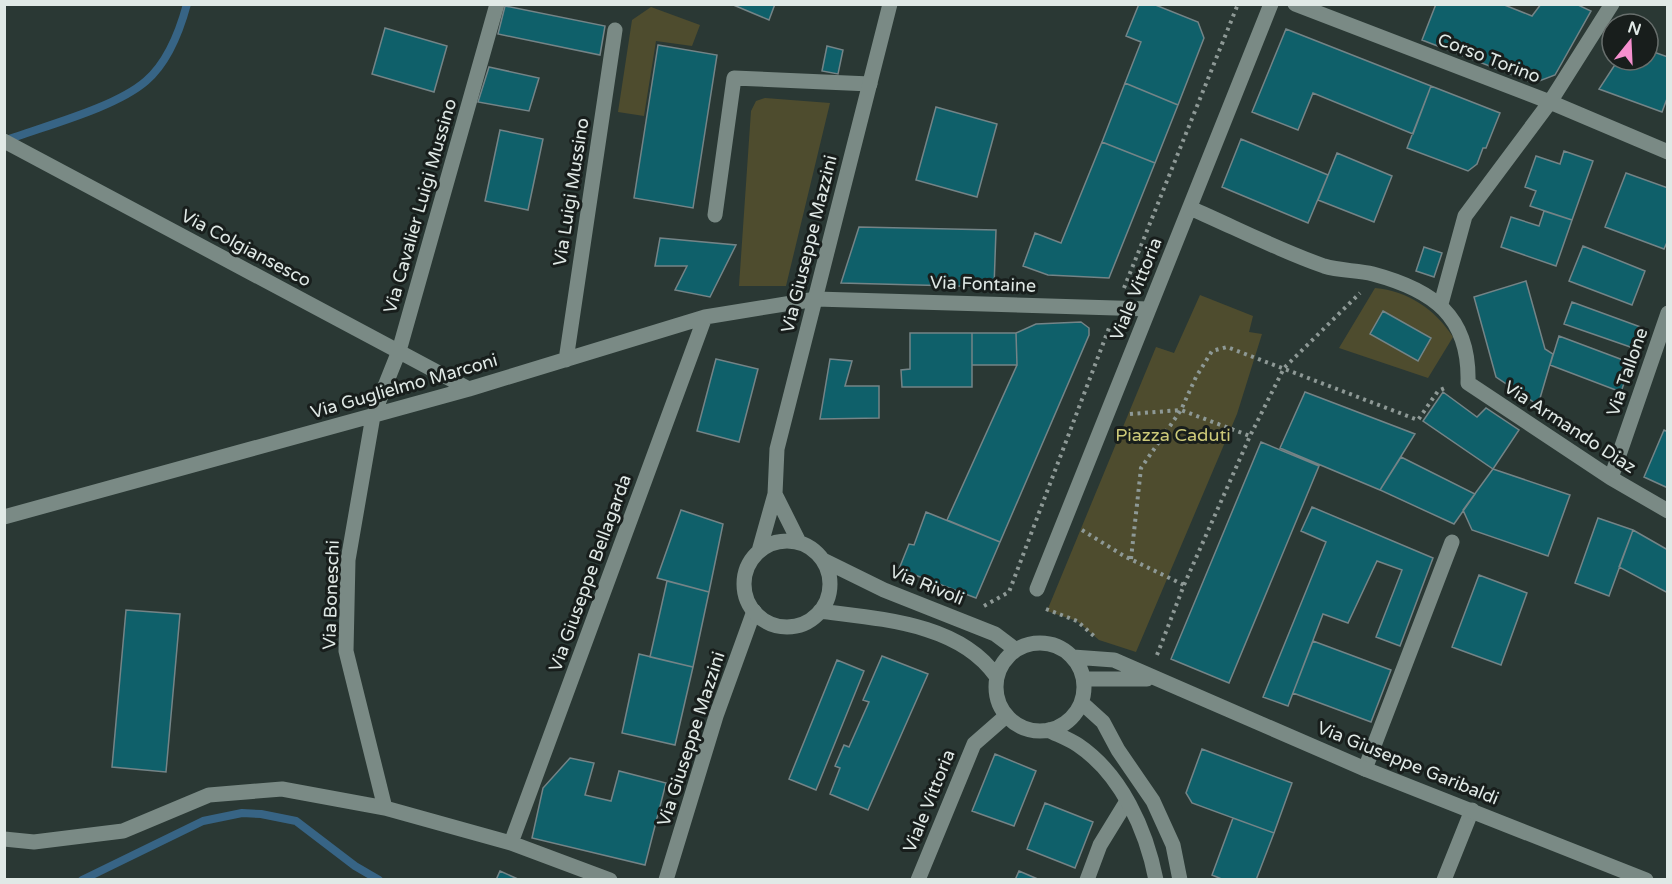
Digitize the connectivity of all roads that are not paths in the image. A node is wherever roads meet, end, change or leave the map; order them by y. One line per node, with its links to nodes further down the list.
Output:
1 (497, 4): 18 (street, Via Cavalier Luigi Mussino)
2 (890, 4): 7 (street, Via Giuseppe Mazzini)
3 (1271, 4): 11 (street, Viale Vittoria)
4 (1295, 4): 8 (street, Corso Torino)
5 (1612, 4): 8 (street)
6 (615, 30): 19 (street, Via Luigi Mussino)
7 (870, 84): 12 (street); 13 (street, Via Giuseppe Mazzini)
8 (1550, 102): 10 (street, Corso Torino); 14 (street)
9 (10, 144): 18 (street, Via Colgiansesco)
10 (1668, 152)
11 (1190, 208): 14 (street); 15 (street, Viale Vittoria)
12 (715, 215)
13 (816, 299): 15 (street, Via Fontaine); 17 (street, Via Guglielmo Marconi); 23 (street, Via Giuseppe Mazzini)
14 (1441, 304): 22 (street, Via Armando Diaz)
15 (1149, 309): 30 (street, Viale Vittoria)
16 (1668, 313): 22 (street, Via Tallone)
17 (705, 317): 19 (street, Via Guglielmo Marconi); 46 (street, Via Giuseppe Bellagarda)
18 (399, 351): 20 (street, Via Colgiansesco); 21 (street, Via Cavalier Luigi Mussino)
19 (566, 360): 20 (street, Via Guglielmo Marconi)
20 (469, 389): 21 (street, Via Guglielmo Marconi)
21 (373, 416): 25 (street, Via Guglielmo Marconi); 43 (street, Via Boneschi)
22 (1611, 478): 24 (street, Via Armando Diaz)
23 (775, 494): 26 (street, Via Giuseppe Mazzini); 28 (street, Via Giuseppe Mazzini)
24 (1668, 511)
25 (4, 517)
26 (799, 542): 28 (street); 29 (street)
27 (1452, 542): 41 (street)
28 (759, 551): 31 (street)
29 (823, 560): 32 (street); 33 (street, Via Rivoli)
30 (1037, 589)
31 (754, 611): 32 (street); 48 (street, Via Giuseppe Mazzini)
32 (820, 611): 35 (street)
33 (1015, 649): 34 (street); 35 (street)
34 (1073, 657): 36 (street); 37 (street, Via Giuseppe Garibaldi)
35 (996, 676): 39 (street)
36 (1084, 680): 37 (street, Via Giuseppe Garibaldi); 38 (street)
37 (1158, 680): 41 (street, Via Giuseppe Garibaldi)
38 (1082, 703): 40 (street); 52 (street)
39 (1006, 716): 40 (street); 49 (street, Viale Vittoria)
40 (1048, 730): 42 (street)
41 (1365, 769): 44 (street, Via Giuseppe Garibaldi)
42 (1127, 801): 50 (street); 51 (street)
43 (385, 808): 45 (street); 46 (street)
44 (1472, 810): 53 (street); 54 (street, Via Giuseppe Garibaldi)
45 (4, 839)
46 (511, 843): 47 (street)
47 (610, 879)
48 (666, 879)
49 (918, 879)
50 (1087, 879)
51 (1156, 879)
52 (1180, 879)
53 (1444, 879)
54 (1646, 879)

